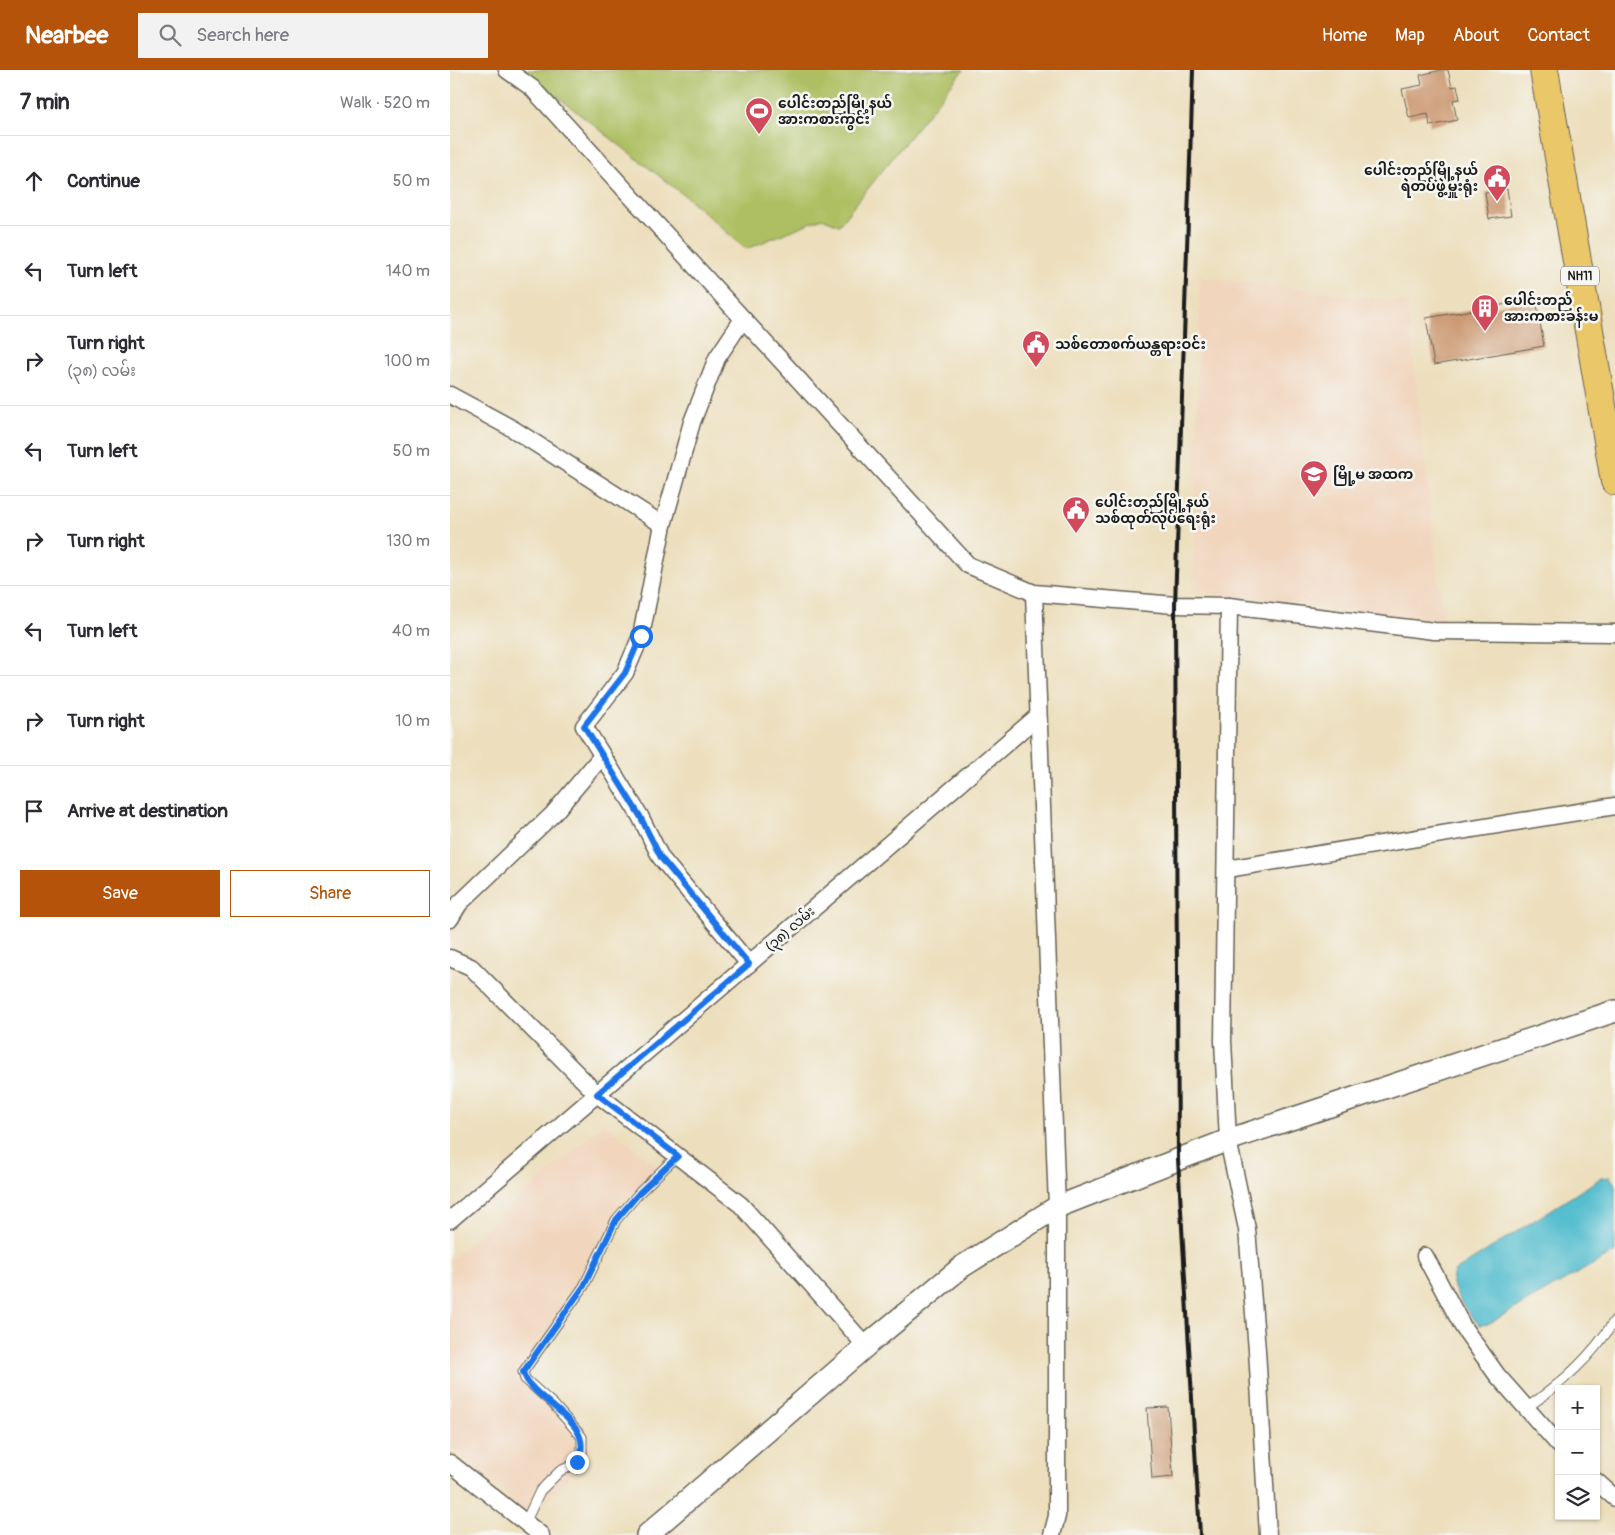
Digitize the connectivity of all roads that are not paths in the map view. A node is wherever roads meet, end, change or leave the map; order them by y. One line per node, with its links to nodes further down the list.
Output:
1 (507, 70): 3 (street)
2 (1544, 70): 5 (highway, NH11)
3 (743, 319): 6 (street); 7 (street)
4 (450, 395): 6 (street)
5 (1615, 481)
6 (663, 525): 11 (street)
7 (1034, 593): 8 (street); 10 (street)
8 (1229, 606): 9 (street); 13 (street)
9 (1615, 633)
10 (1038, 716): 16 (street, (၃၈) လမ်း); 21 (street)
11 (602, 756): 14 (street); 16 (street)
12 (1615, 806): 13 (street)
13 (1226, 868): 19 (street)
14 (450, 919)
15 (450, 958): 18 (street)
16 (749, 964): 18 (street, (၃၈) လမ်း)
17 (1615, 1010): 19 (street)
18 (597, 1094): 20 (street); 22 (street, (၃၈) လမ်း)
19 (1228, 1140): 21 (street); 35 (street)
20 (678, 1156): 25 (street); 31 (lane)
21 (1057, 1207): 25 (street); 34 (street)
22 (450, 1220)
23 (1425, 1256): 26 (street)
24 (1615, 1320): 26 (lane)
25 (866, 1346): 33 (street)
26 (1525, 1408): 27 (street)
27 (1555, 1441)
28 (450, 1463): 31 (street)
29 (1600, 1485): 30 (street)
30 (1615, 1498)
31 (525, 1523): 32 (street)
32 (541, 1535)
33 (648, 1535)
34 (1052, 1535)
35 (1268, 1535)

